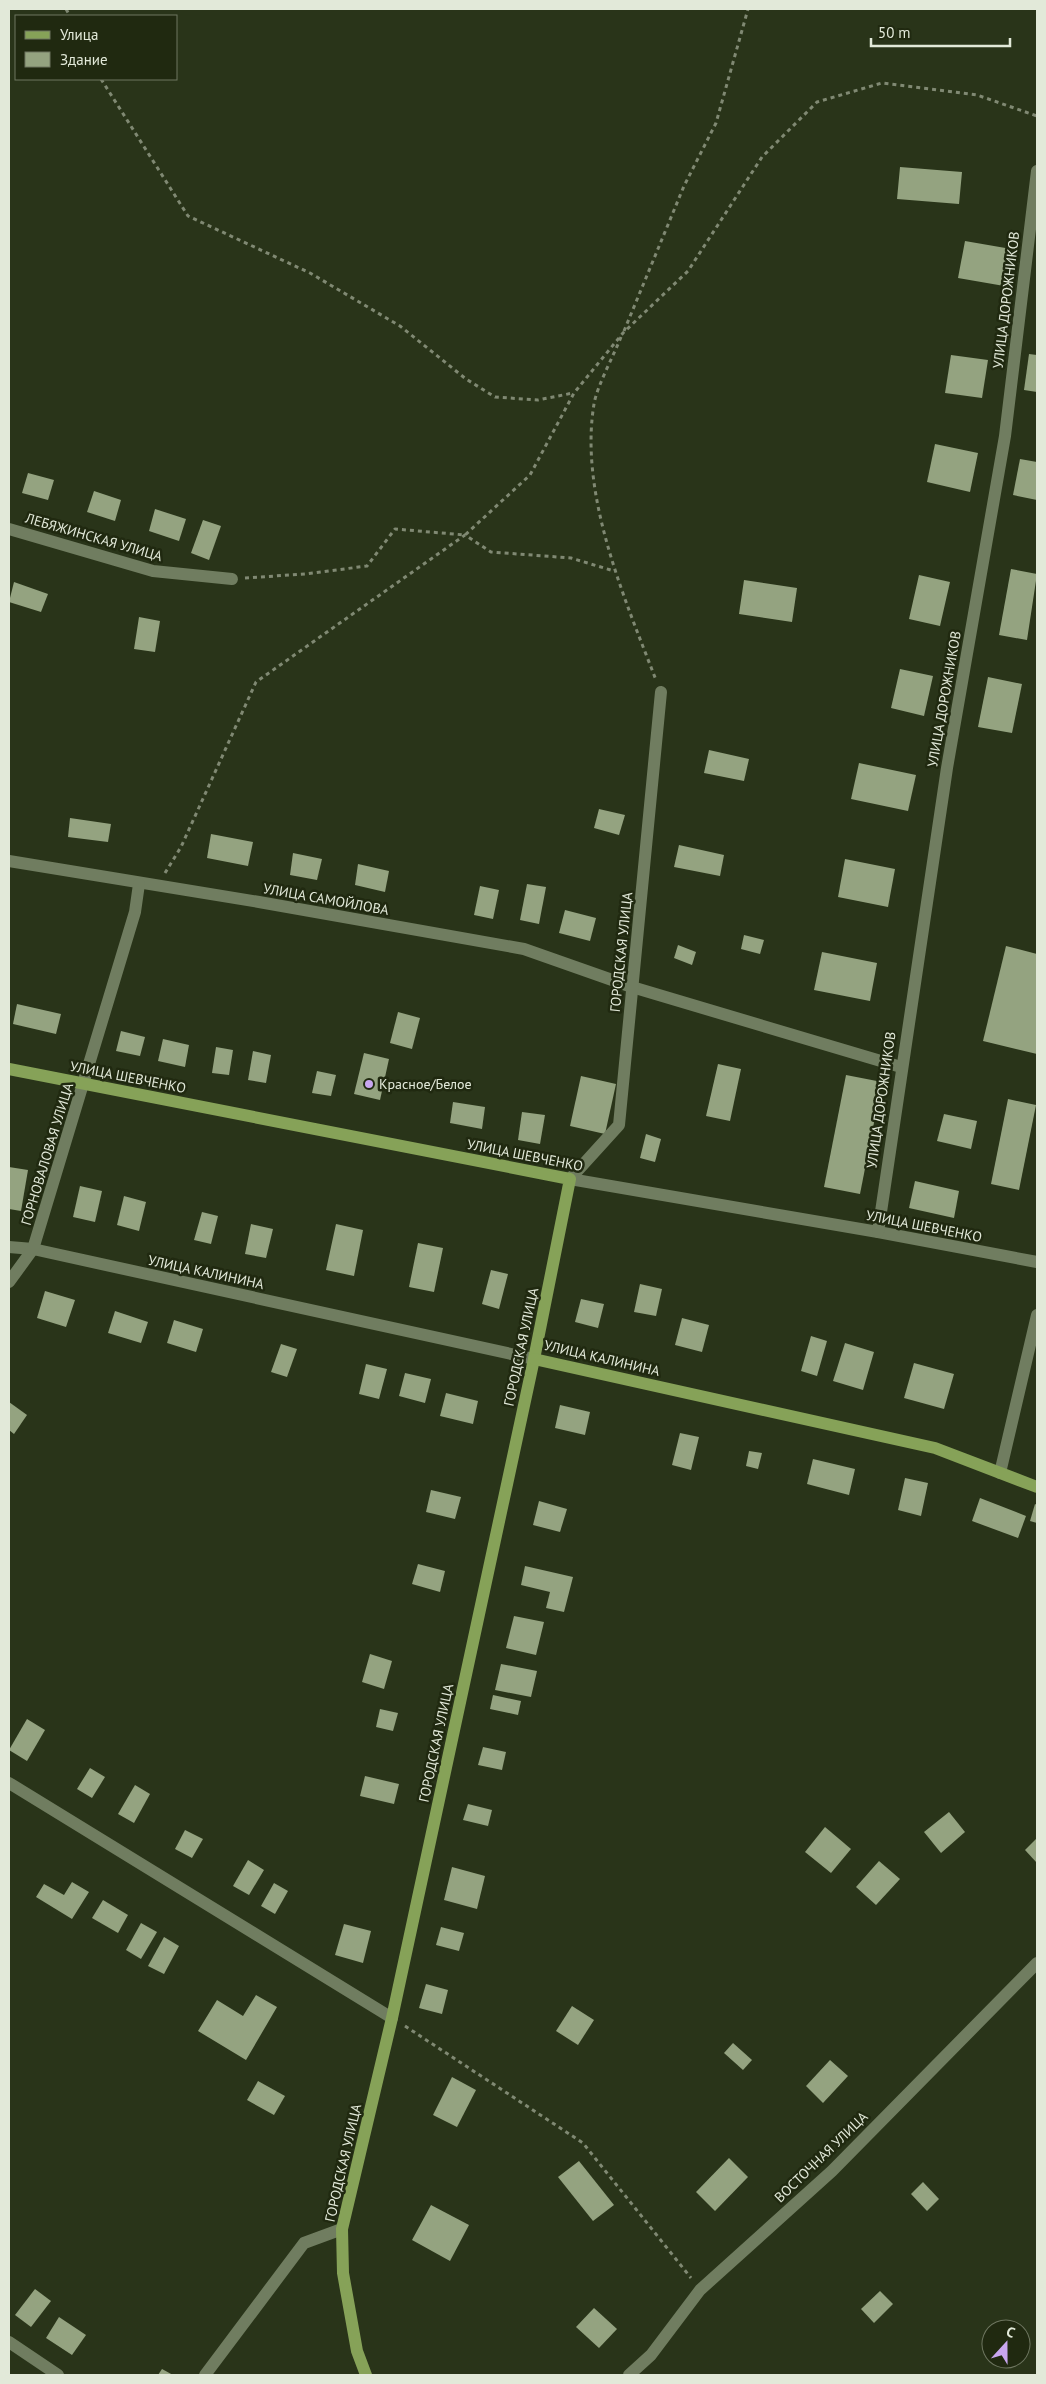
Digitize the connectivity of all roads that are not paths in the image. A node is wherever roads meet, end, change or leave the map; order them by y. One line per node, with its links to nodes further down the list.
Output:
1 (1037, 178): 8 (street, УЛИЦА ДОРОЖНИКОВ)
2 (9, 529): 3 (street, ЛЕБЯЖИНСКАЯ УЛИЦА)
3 (232, 579)
4 (661, 692): 7 (street, ГОРОДСКАЯ УЛИЦА)
5 (9, 861): 6 (street, УЛИЦА САМОЙЛОВА)
6 (139, 884): 7 (street, УЛИЦА САМОЙЛОВА); 10 (street, ГОРНОВАЛОВАЯ УЛИЦА)
7 (632, 987): 8 (street, УЛИЦА САМОЙЛОВА); 11 (street, ГОРОДСКАЯ УЛИЦА)
8 (901, 1067): 12 (street, УЛИЦА ДОРОЖНИКОВ)
9 (9, 1069): 10 (main road, УЛИЦА ШЕВЧЕНКО)
10 (84, 1084): 11 (main road, УЛИЦА ШЕВЧЕНКО); 14 (street, ГОРНОВАЛОВАЯ УЛИЦА)
11 (570, 1179): 12 (street, УЛИЦА ШЕВЧЕНКО); 18 (main road, ГОРОДСКАЯ УЛИЦА)
12 (878, 1232): 15 (street, УЛИЦА ШЕВЧЕНКО)
13 (9, 1247): 14 (street, УЛИЦА КАЛИНИНА)
14 (33, 1249): 16 (street, ГОРНОВАЛОВАЯ УЛИЦА); 18 (street, УЛИЦА КАЛИНИНА)
15 (1037, 1262)
16 (9, 1282)
17 (1037, 1315): 19 (street)
18 (534, 1358): 19 (main road, УЛИЦА КАЛИНИНА); 23 (main road, ГОРОДСКАЯ УЛИЦА)
19 (1000, 1472): 20 (main road, УЛИЦА КАЛИНИНА)
20 (1037, 1487)
21 (9, 1783): 23 (street)
22 (1037, 1962): 29 (street, ВОСТОЧНАЯ УЛИЦА)
23 (392, 2018): 24 (main road, ГОРОДСКАЯ УЛИЦА)
24 (342, 2229): 27 (street); 28 (main road, ГОРОДСКАЯ УЛИЦА)
25 (9, 2342): 26 (street)
26 (58, 2375)
27 (205, 2375)
28 (366, 2375)
29 (629, 2375)

